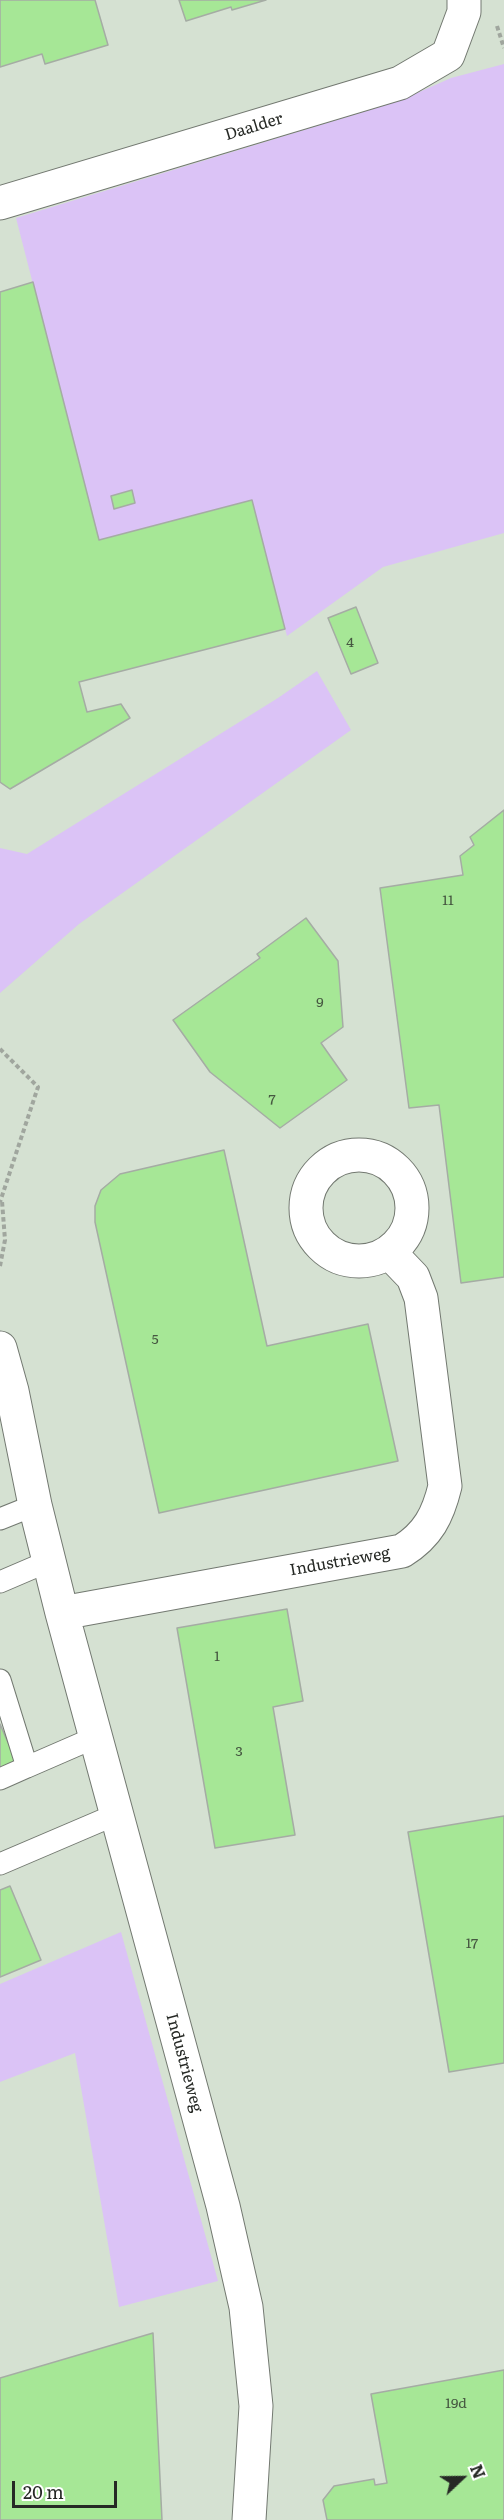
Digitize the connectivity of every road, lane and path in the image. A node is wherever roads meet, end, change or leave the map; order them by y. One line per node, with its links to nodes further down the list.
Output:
1 (464, 0): 2 (street, Daalder)
2 (0, 203)
3 (0, 1049): 4 (path)
4 (1, 1202): 6 (path)
5 (389, 1252): 12 (street, Industrieweg)
6 (0, 1266)
7 (0, 1348): 8 (street, Industrieweg)
8 (35, 1504): 9 (lane); 10 (street, Industrieweg)
9 (0, 1519)
10 (49, 1561): 11 (lane); 12 (street, Industrieweg)
11 (0, 1582)
12 (62, 1613): 14 (street, Industrieweg)
13 (0, 1680): 15 (lane)
14 (96, 1737): 15 (lane); 17 (street, Industrieweg)
15 (27, 1767): 16 (lane)
16 (0, 1779)
17 (117, 1814): 18 (lane); 19 (street, Industrieweg)
18 (0, 1864)
19 (249, 2520)

